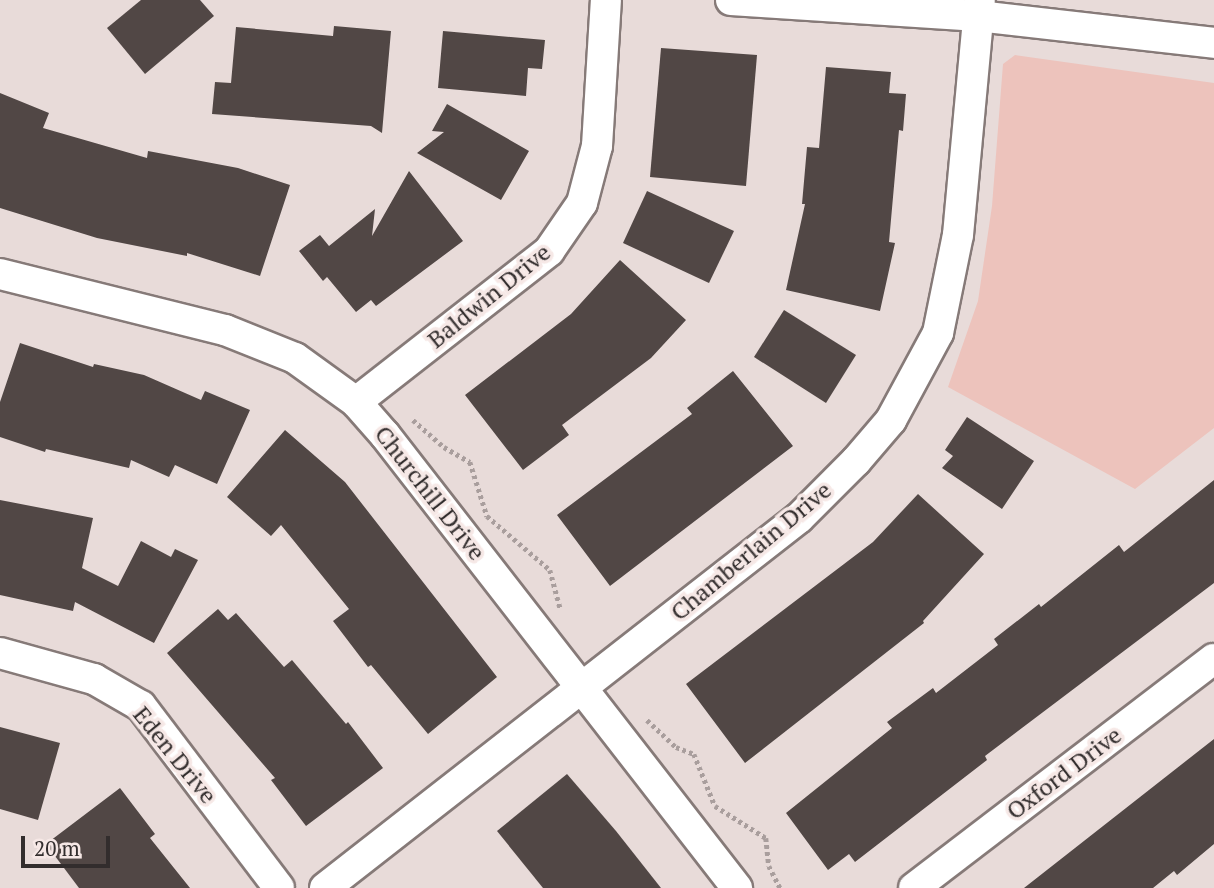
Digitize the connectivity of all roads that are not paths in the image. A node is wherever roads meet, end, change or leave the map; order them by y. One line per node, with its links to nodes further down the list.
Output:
1 (606, 0): 6 (street, Baldwin Drive)
2 (731, 0): 3 (street)
3 (979, 8): 4 (street); 9 (street, Chamberlain Drive)
4 (1214, 43)
5 (0, 274): 6 (street, Churchill Drive)
6 (356, 402): 9 (street, Churchill Drive)
7 (0, 653): 10 (street, Eden Drive)
8 (1214, 659): 13 (street, Oxford Drive)
9 (582, 688): 11 (street, Chamberlain Drive); 12 (street, Churchill Drive)
10 (279, 888)
11 (325, 888)
12 (737, 888)
13 (914, 888)

